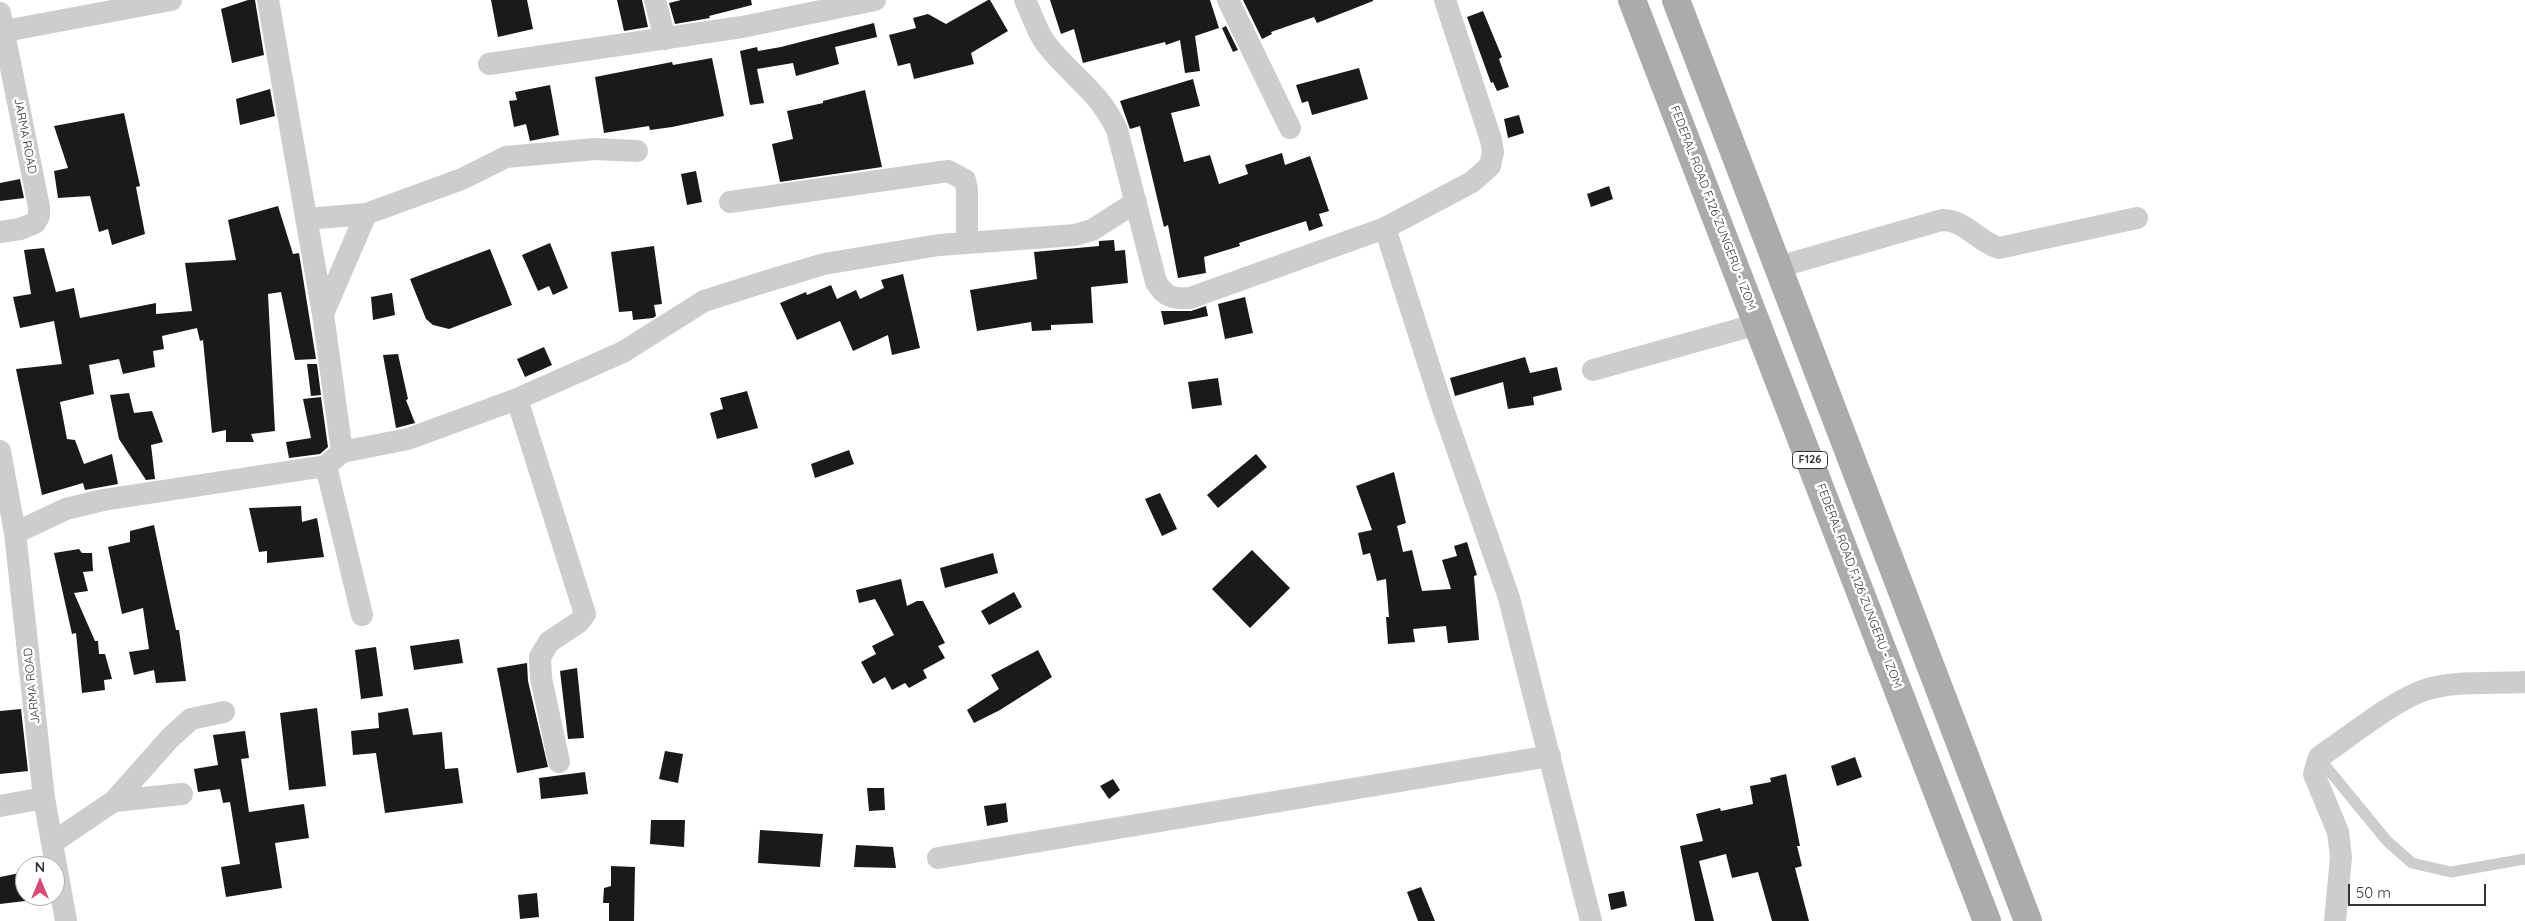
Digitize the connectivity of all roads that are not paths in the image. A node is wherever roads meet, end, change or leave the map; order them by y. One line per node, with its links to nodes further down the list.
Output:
1 (171, 0): 10 (street)
2 (268, 0): 21 (street)
3 (655, 0): 11 (street)
4 (875, 0): 11 (street)
5 (1025, 0): 18 (street)
6 (1228, 0): 15 (street)
7 (1632, 0): 14 (main road, FEDERAL ROAD F.126 ZUNGERU - IZOM / F126)
8 (1676, 0): 13 (main road)
9 (1451, 2): 22 (street)
10 (2, 22): 23 (street, JARMA ROAD)
11 (665, 39): 12 (street)
12 (489, 64)
13 (1706, 78): 14 (main road); 25 (main road)
14 (1668, 92): 27 (main road, FEDERAL ROAD F.126 ZUNGERU - IZOM / F126)
15 (1290, 128)
16 (637, 151): 19 (street)
17 (730, 202): 24 (street)
18 (1136, 202): 22 (street); 24 (street)
19 (366, 214): 21 (street); 26 (street)
20 (2137, 218): 25 (street)
21 (306, 219): 26 (street)
22 (1385, 228): 36 (street)
23 (0, 232)
24 (967, 241): 29 (street)
25 (1778, 267): 49 (main road)
26 (323, 314): 31 (street)
27 (1758, 324): 28 (street); 48 (main road, FEDERAL ROAD F.126 ZUNGERU - IZOM / F126)
28 (1593, 370)
29 (517, 399): 31 (street); 38 (street)
30 (0, 451): 32 (street, JARMA ROAD)
31 (334, 459): 32 (street); 33 (street)
32 (15, 533): 40 (street, JARMA ROAD)
33 (362, 615)
34 (2525, 682): 37 (street)
35 (224, 712): 41 (street)
36 (1550, 756): 44 (street); 47 (street)
37 (2319, 757): 45 (lane); 50 (street)
38 (559, 762)
39 (182, 794): 41 (street)
40 (44, 798): 42 (street); 43 (street, JARMA ROAD)
41 (114, 801): 43 (street)
42 (0, 806)
43 (52, 843): 46 (street, JARMA ROAD)
44 (938, 858)
45 (2525, 859)
46 (66, 921)
47 (1591, 921)
48 (1987, 921)
49 (2028, 921)
50 (2335, 921)

